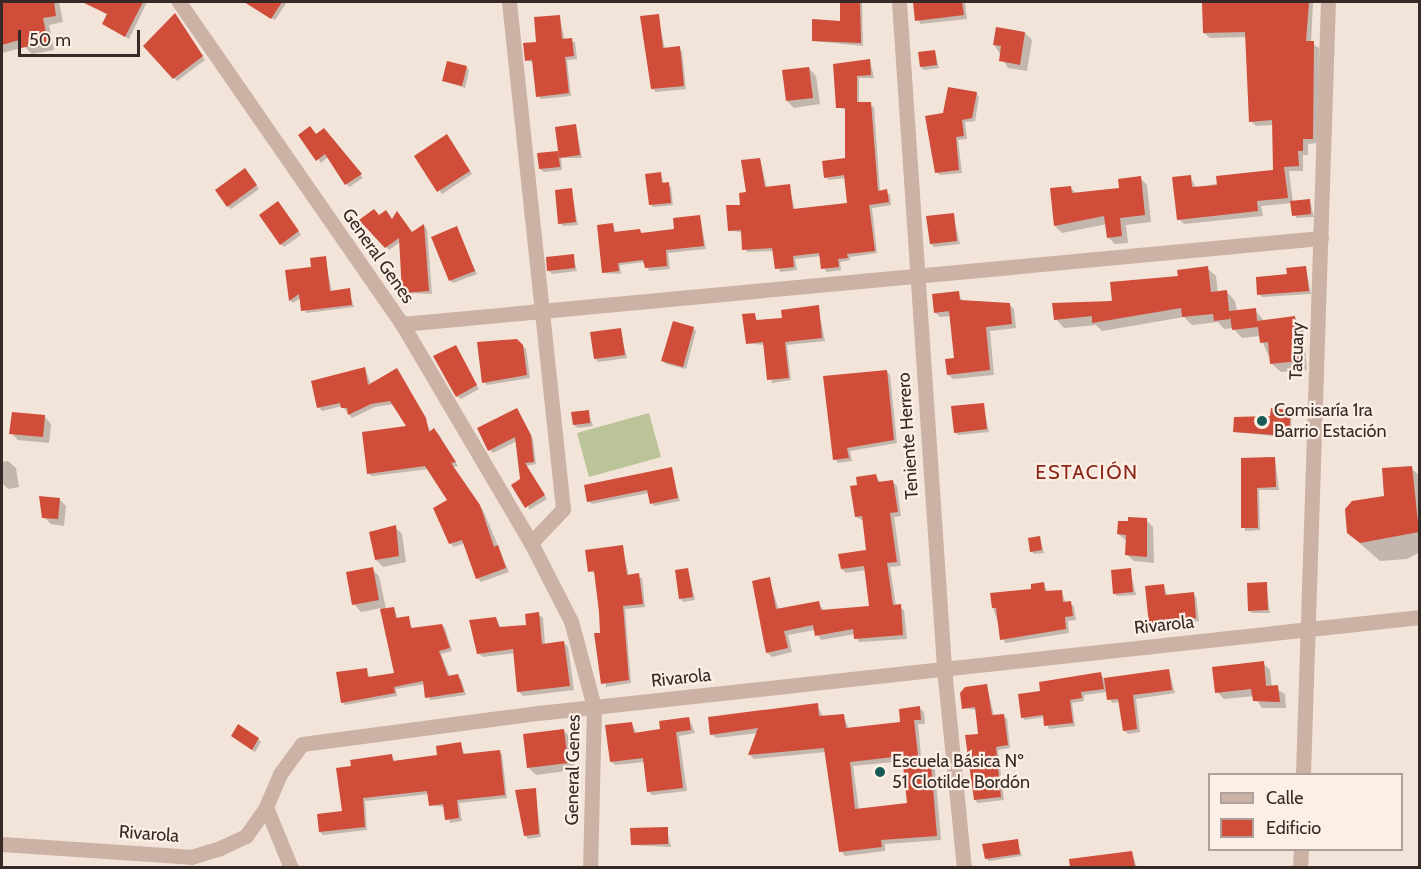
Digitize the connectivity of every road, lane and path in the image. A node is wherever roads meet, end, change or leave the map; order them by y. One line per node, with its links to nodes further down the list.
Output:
1 (178, 2): 8 (street, General Genes)
2 (509, 2): 7 (street)
3 (899, 2): 6 (street, Teniente Herrero)
4 (1328, 2): 5 (street, Tacuary)
5 (1321, 238): 6 (street); 11 (street, Tacuary)
6 (917, 275): 7 (street); 12 (street, Teniente Herrero)
7 (542, 310): 8 (street); 9 (street)
8 (402, 324): 9 (street, General Genes)
9 (531, 543): 13 (street, General Genes)
10 (1419, 616): 11 (street, Rivarola)
11 (1308, 629): 12 (street, Rivarola); 14 (street, Tacuary)
12 (944, 668): 13 (street, Rivarola); 20 (street, Teniente Herrero)
13 (594, 707): 15 (street, Rivarola); 19 (street, General Genes)
14 (1303, 773)
15 (266, 807): 16 (street, Rivarola); 18 (street)
16 (2, 844)
17 (1301, 851): 21 (street)
18 (291, 867)
19 (590, 867)
20 (964, 867)
21 (1300, 867)

